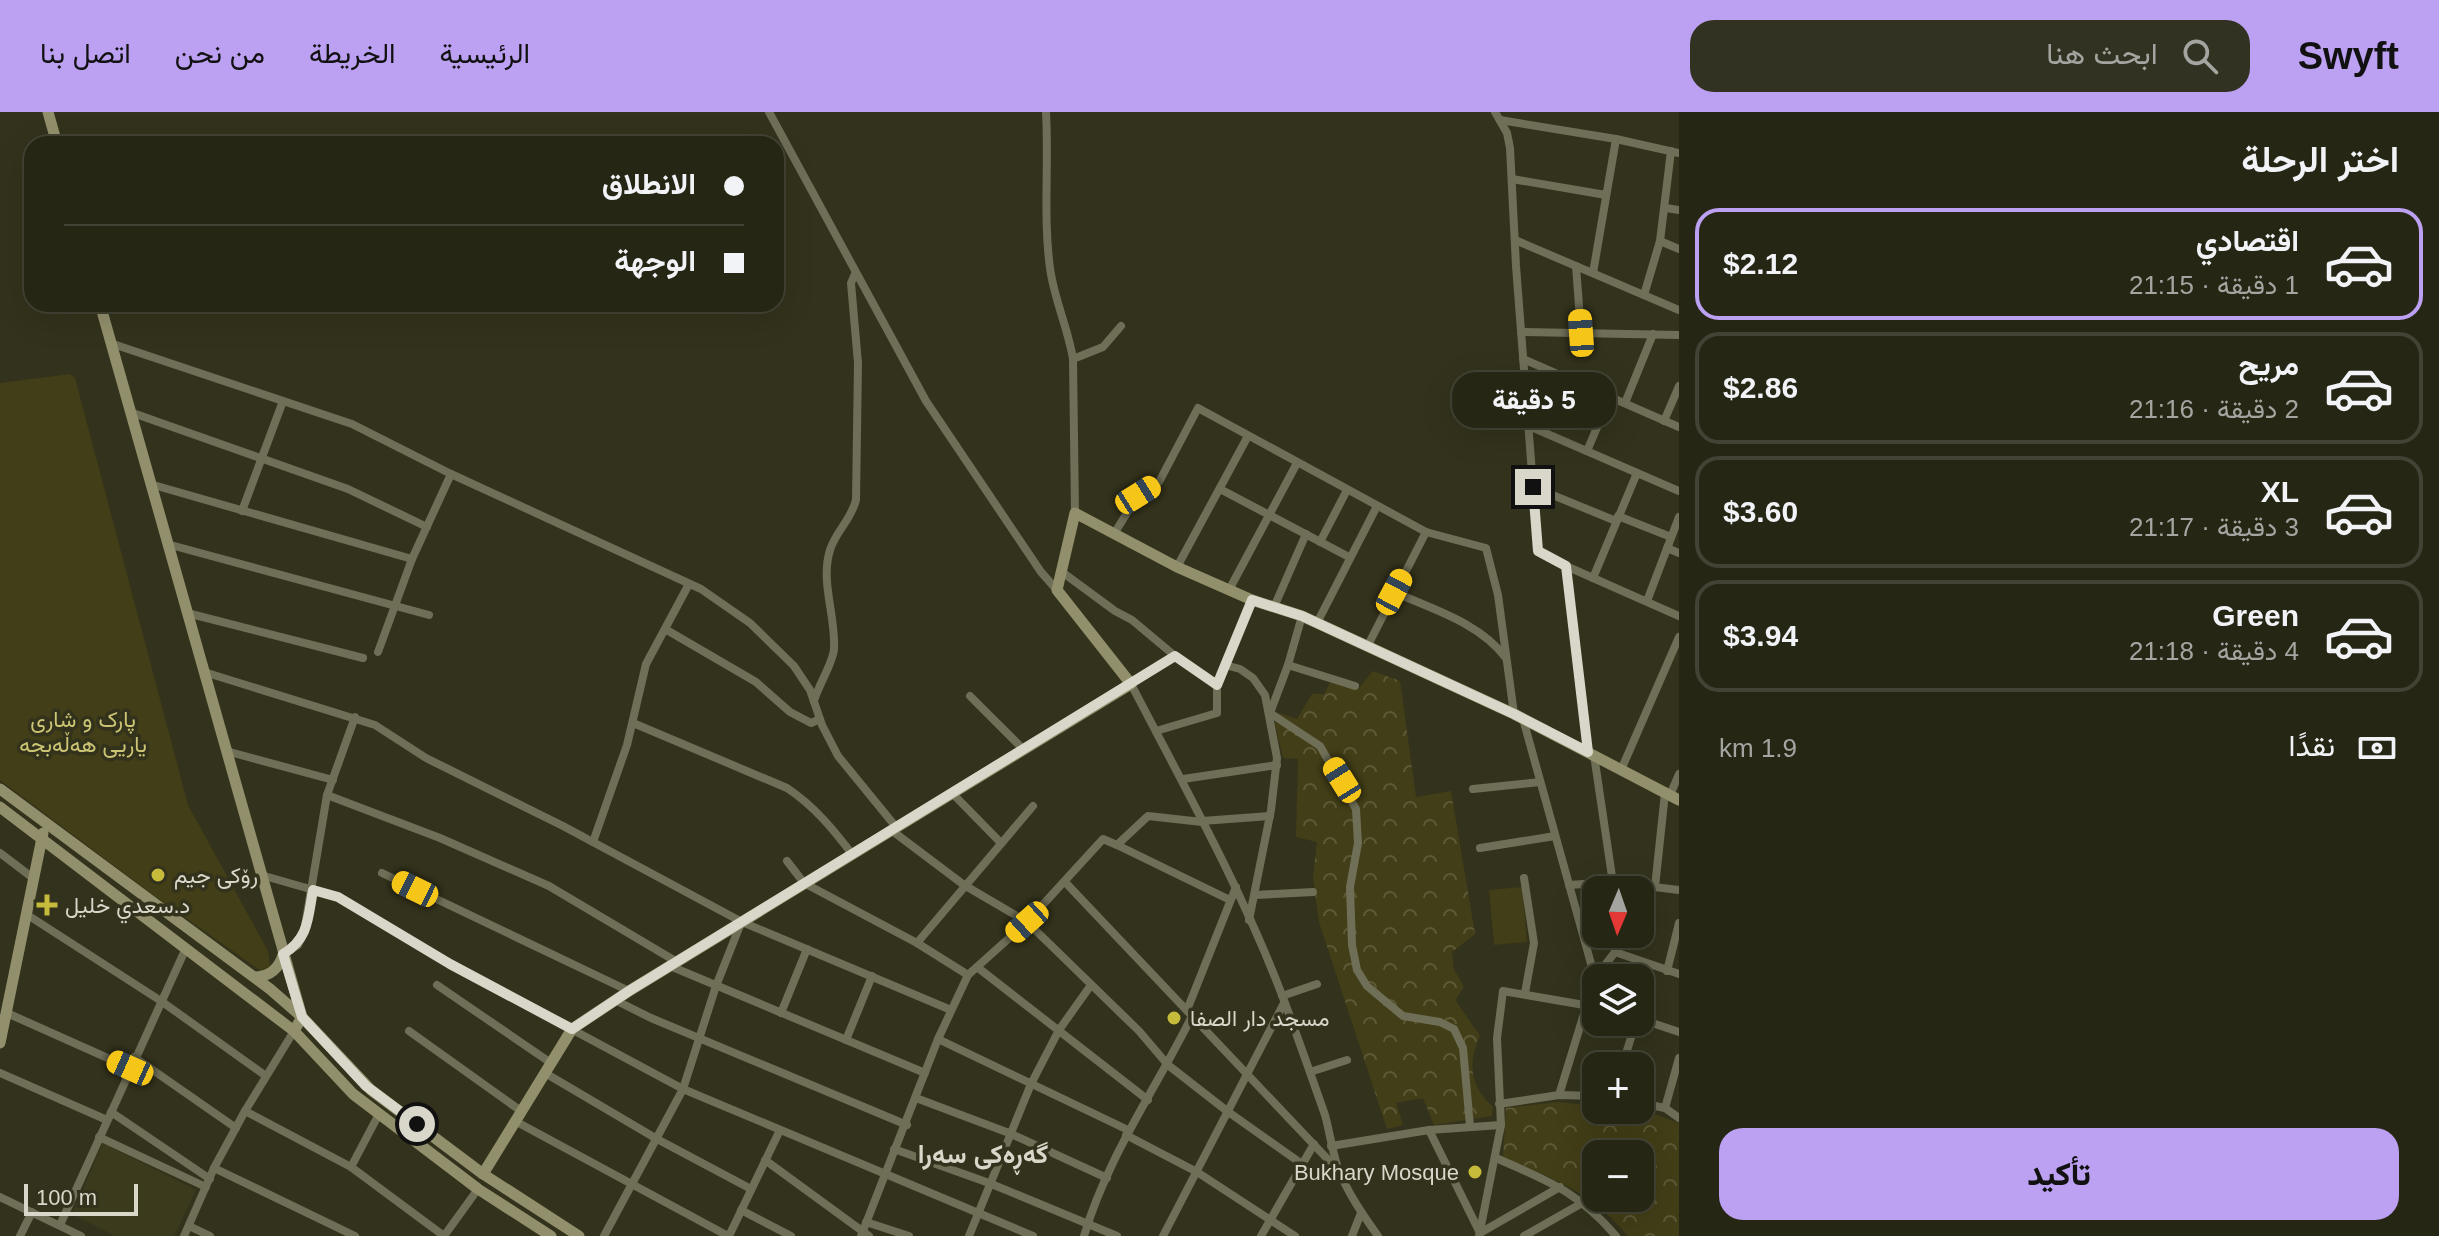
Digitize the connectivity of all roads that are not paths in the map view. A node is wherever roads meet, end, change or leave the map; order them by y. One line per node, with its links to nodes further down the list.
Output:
1 (48, 112): 5 (street)
2 (769, 112): 6 (street)
3 (1046, 112): 29 (street)
4 (1498, 116): 7 (street); 10 (street)
5 (55, 136)
6 (782, 136)
7 (1616, 139): 9 (street); 11 (street)
8 (784, 140): 19 (street)
9 (1675, 152): 12 (street)
10 (1512, 179): 11 (street); 14 (street)
11 (1606, 195): 18 (street)
12 (1666, 208): 13 (street); 15 (street)
13 (1679, 210)
14 (1515, 240): 17 (street); 24 (street)
15 (1660, 241): 16 (street); 20 (street)
16 (1679, 249)
17 (1576, 266): 18 (street); 25 (street)
18 (1593, 273): 20 (street)
19 (855, 274): 72 (street); 98 (street)
20 (1644, 295): 21 (street)
21 (1679, 310)
22 (102, 312): 28 (street)
23 (1121, 326): 29 (street)
24 (1521, 332): 25 (street); 30 (street)
25 (1581, 333): 26 (street)
26 (1653, 334): 27 (street); 34 (street)
27 (1679, 335)
28 (110, 343): 33 (street); 35 (street)
29 (1073, 359): 52 (street)
30 (1523, 359): 32 (street); 37 (street)
31 (1679, 386): 36 (street)
32 (1610, 397): 34 (street); 40 (street)
33 (283, 401): 41 (street); 44 (street)
34 (1625, 403): 36 (street)
35 (129, 411): 41 (street); 45 (street)
36 (1664, 421): 38 (street)
37 (1529, 426): 40 (street); 46 (street)
38 (1679, 427)
39 (1248, 436): 42 (street); 47 (street); 58 (street)
40 (1587, 451): 43 (street)
41 (262, 457): 51 (street); 56 (street)
42 (1297, 463): 48 (street); 53 (street)
43 (1637, 473): 49 (street); 55 (street)
44 (451, 474): 56 (street); 71 (street)
45 (150, 484): 51 (street); 62 (street)
46 (1533, 487): 55 (street); 67 (street)
47 (1220, 489): 53 (street); 68 (street)
48 (1347, 490): 50 (street); 61 (street)
49 (1679, 491)
50 (1377, 506): 57 (street); 65 (street)
51 (242, 511): 66 (street)
52 (1075, 513): 58 (street); 69 (street)
53 (1269, 515): 59 (street); 73 (street)
54 (1679, 517): 60 (street)
55 (1617, 519): 60 (street); 70 (street)
56 (427, 527): 66 (street)
57 (1426, 532): 74 (street); 89 (street)
58 (1114, 534): 68 (street)
59 (1306, 534): 61 (street); 78 (street)
60 (1671, 537): 63 (street)
61 (1320, 542): 65 (street)
62 (167, 544): 77 (street); 79 (street)
63 (1667, 548): 64 (street); 76 (street)
64 (1679, 553)
65 (1349, 557): 83 (street)
66 (412, 559): 77 (street)
67 (1566, 566): 70 (street); 107 (street)
68 (1177, 567): 73 (street)
69 (1062, 572): 72 (street); 88 (street)
70 (1593, 578): 76 (street)
71 (689, 584): 84 (street); 98 (street)
72 (1057, 590): 94 (street)
73 (1229, 590): 75 (street)
74 (1394, 592): 86 (street); 89 (street)
75 (1252, 600): 78 (street); 91 (street)
76 (1647, 601): 82 (street)
77 (394, 605): 80 (street); 87 (street)
78 (1274, 607): 81 (street)
79 (187, 613): 90 (street); 93 (street)
80 (429, 615)
81 (1302, 616): 83 (street); 92 (street)
82 (1679, 616)
83 (1317, 623): 86 (street)
84 (665, 629): 102 (street); 103 (street)
85 (1679, 637): 109 (street)
86 (1367, 647): 100 (street)
87 (378, 652)
88 (1175, 656): 94 (street); 95 (street)
89 (1506, 657): 100 (street)
90 (363, 658)
91 (1225, 665): 95 (street); 99 (street)
92 (1288, 665): 96 (street); 99 (street)
93 (204, 672): 101 (street); 106 (street)
94 (1131, 684): 104 (street); 105 (street)
95 (1217, 685): 104 (street)
96 (1355, 686)
97 (970, 696): 105 (street)
98 (813, 702): 102 (street)
99 (1270, 713): 108 (street); 225 (street)
100 (1518, 716): 107 (street); 113 (street)
101 (355, 717): 112 (street); 127 (street)
102 (820, 719): 124 (street)
103 (633, 723): 127 (street); 132 (street)
104 (1156, 731): 111 (street)
105 (1023, 749): 116 (street)
106 (226, 751): 112 (street); 135 (street)
107 (1591, 754): 109 (street); 136 (street)
108 (1277, 765): 111 (street); 121 (street)
109 (1621, 770): 118 (street)
110 (1679, 774): 118 (street)
111 (1183, 779): 122 (street)
112 (333, 780): 117 (street)
113 (1540, 782): 115 (street); 125 (street)
114 (0, 789): 123 (street)
115 (1473, 789)
116 (952, 793): 124 (street); 128 (street)
117 (327, 795): 146 (street); 162 (street)
118 (1671, 796): 145 (street)
119 (1033, 806): 128 (street)
120 (0, 807): 126 (street)
121 (1270, 816): 122 (street); 149 (street)
122 (1202, 821): 129 (street); 144 (street)
123 (48, 824): 126 (street); 170 (street)
124 (894, 828): 132 (street); 141 (street)
125 (1555, 836): 130 (street); 142 (street)
126 (41, 837): 137 (street); 157 (street)
127 (593, 842): 153 (street)
128 (1001, 843): 141 (street)
129 (1117, 845): 139 (street); 150 (street)
130 (1480, 848)
131 (0, 853): 137 (street)
132 (852, 854): 140 (street)
133 (787, 861): 140 (street)
134 (382, 873): 175 (street)
135 (261, 875): 146 (street); 161 (street)
136 (1612, 876)
137 (33, 878): 151 (street)
138 (1524, 878): 176 (street)
139 (1065, 882): 154 (street); 184 (street)
140 (804, 883): 153 (street); 156 (street)
141 (964, 885): 154 (street); 156 (street)
142 (1569, 885): 143 (street); 163 (street)
143 (1582, 885)
144 (1236, 887): 150 (street); 152 (street)
145 (1655, 887): 147 (street)
146 (313, 890): 161 (street); 187 (street)
147 (1679, 890)
148 (1313, 892): 149 (street)
149 (1255, 895): 152 (street)
150 (1230, 900): 184 (street)
151 (26, 914): 179 (street); 182 (street)
152 (1249, 920): 177 (street)
153 (742, 922): 159 (street); 162 (street); 174 (street)
154 (1027, 922): 165 (street); 173 (street)
155 (1679, 923): 166 (street)
156 (917, 943): 168 (street)
157 (186, 948): 179 (street); 189 (street)
158 (1615, 948): 160 (street)
159 (807, 949): 169 (street); 183 (street)
160 (1615, 952): 164 (street); 166 (street)
161 (283, 954): 170 (street); 185 (street)
162 (674, 964): 174 (street); 175 (street)
163 (1591, 964)
164 (1606, 964)
165 (977, 967): 168 (street); 188 (street)
166 (1667, 971): 167 (street)
167 (1679, 974)
168 (968, 975): 181 (street)
169 (872, 976): 181 (street); 195 (street)
170 (256, 977): 185 (street)
171 (1317, 984): 177 (street)
172 (437, 985): 202 (street)
173 (1091, 985): 188 (street); 200 (street)
174 (716, 986): 183 (street); 193 (street)
175 (629, 991): 178 (street)
176 (1525, 993): 180 (street); 214 (street)
177 (1283, 999): 203 (street); 206 (street)
178 (615, 1000): 187 (street); 193 (street)
179 (161, 1001): 197 (street); 207 (street)
180 (1582, 1004)
181 (951, 1010): 194 (street)
182 (7, 1013): 196 (street); 201 (street)
183 (781, 1013): 195 (street)
184 (1190, 1013): 200 (street); 206 (street)
185 (302, 1017): 189 (street); 243 (street)
186 (1654, 1025): 191 (street)
187 (572, 1029): 202 (street); 209 (street)
188 (1059, 1030): 208 (street); 213 (street)
189 (294, 1031): 207 (street); 219 (street)
190 (409, 1031): 221 (street)
191 (1679, 1032)
192 (1582, 1033): 210 (street)
193 (699, 1039): 209 (street); 223 (street)
194 (938, 1039): 205 (street); 208 (street)
195 (846, 1040): 205 (street)
196 (0, 1043)
197 (134, 1057): 201 (street); 226 (street)
198 (1679, 1058): 216 (street)
199 (1347, 1060): 203 (street)
200 (1168, 1065): 213 (street); 218 (street)
201 (130, 1068): 220 (street)
202 (548, 1068): 221 (street); 232 (street)
203 (1310, 1072): 234 (street)
204 (0, 1073): 220 (street)
205 (925, 1073): 212 (street)
206 (1247, 1073): 218 (street); 233 (street)
207 (266, 1076): 217 (street)
208 (1031, 1084): 229 (street); 230 (street)
209 (683, 1089): 227 (street); 232 (street)
210 (1559, 1095): 211 (street); 214 (street)
211 (1582, 1096)
212 (916, 1098): 223 (street); 229 (street)
213 (1148, 1100): 230 (street)
214 (1499, 1104): 224 (street)
215 (1654, 1106): 216 (street)
216 (1665, 1108): 222 (street)
217 (245, 1111): 226 (street); 239 (street)
218 (1227, 1111): 238 (street); 242 (street)
219 (379, 1114): 239 (street); 250 (street)
220 (109, 1116): 231 (street); 246 (street)
221 (518, 1116): 243 (street); 248 (street)
222 (1679, 1118)
223 (907, 1125): 235 (street)
224 (1501, 1125): 225 (street); 236 (street)
225 (1470, 1126): 228 (street)
226 (236, 1128): 240 (street)
227 (780, 1130): 237 (street); 244 (street)
228 (1429, 1130): 234 (street); 269 (street)
229 (1009, 1133): 245 (street); 247 (street)
230 (1127, 1133): 242 (street); 245 (street)
231 (99, 1137): 246 (street); 262 (street)
232 (657, 1139): 248 (street); 251 (street)
233 (1314, 1144): 238 (street); 241 (street)
234 (1331, 1146): 241 (street)
235 (894, 1149): 244 (street); 247 (street)
236 (1496, 1158): 249 (street); 269 (street)
237 (765, 1160): 251 (street); 265 (street)
238 (1302, 1164): 260 (street)
239 (351, 1167): 276 (street)
240 (214, 1168): 246 (street); 263 (street)
241 (1339, 1171): 259 (street)
242 (1197, 1172): 260 (street); 285 (street)
243 (483, 1174): 266 (street)
244 (885, 1174): 256 (street); 265 (street)
245 (1107, 1178): 261 (street)
246 (208, 1183): 264 (street)
247 (989, 1183): 256 (street); 261 (street)
248 (631, 1185): 268 (street); 278 (street)
249 (1560, 1187): 253 (street); 269 (street)
250 (478, 1189): 266 (street); 276 (street)
251 (751, 1189): 255 (street)
252 (0, 1197): 257 (street)
253 (1582, 1201)
254 (1582, 1203): 290 (street)
255 (741, 1210): 278 (street); 279 (street)
256 (977, 1211): 281 (street); 282 (street)
257 (32, 1212): 262 (street); 270 (street)
258 (1592, 1212): 267 (street)
259 (1361, 1213): 288 (street); 289 (street)
260 (1270, 1220): 286 (street); 287 (street)
261 (1088, 1222): 283 (street); 284 (street)
262 (60, 1225): 271 (street)
263 (330, 1225): 274 (street); 275 (street)
264 (189, 1226): 272 (street); 273 (street)
265 (865, 1231): 280 (street)
266 (556, 1232): 277 (street)
267 (1610, 1234)
268 (607, 1235)
269 (1480, 1235)
270 (20, 1236)
271 (81, 1236)
272 (184, 1236)
273 (210, 1236)
274 (325, 1236)
275 (355, 1236)
276 (444, 1236)
277 (579, 1236)
278 (728, 1236)
279 (791, 1236)
280 (909, 1236)
281 (969, 1236)
282 (1033, 1236)
283 (1084, 1236)
284 (1117, 1236)
285 (1163, 1236)
286 (1261, 1236)
287 (1295, 1236)
288 (1352, 1236)
289 (1378, 1236)
290 (1524, 1236)

